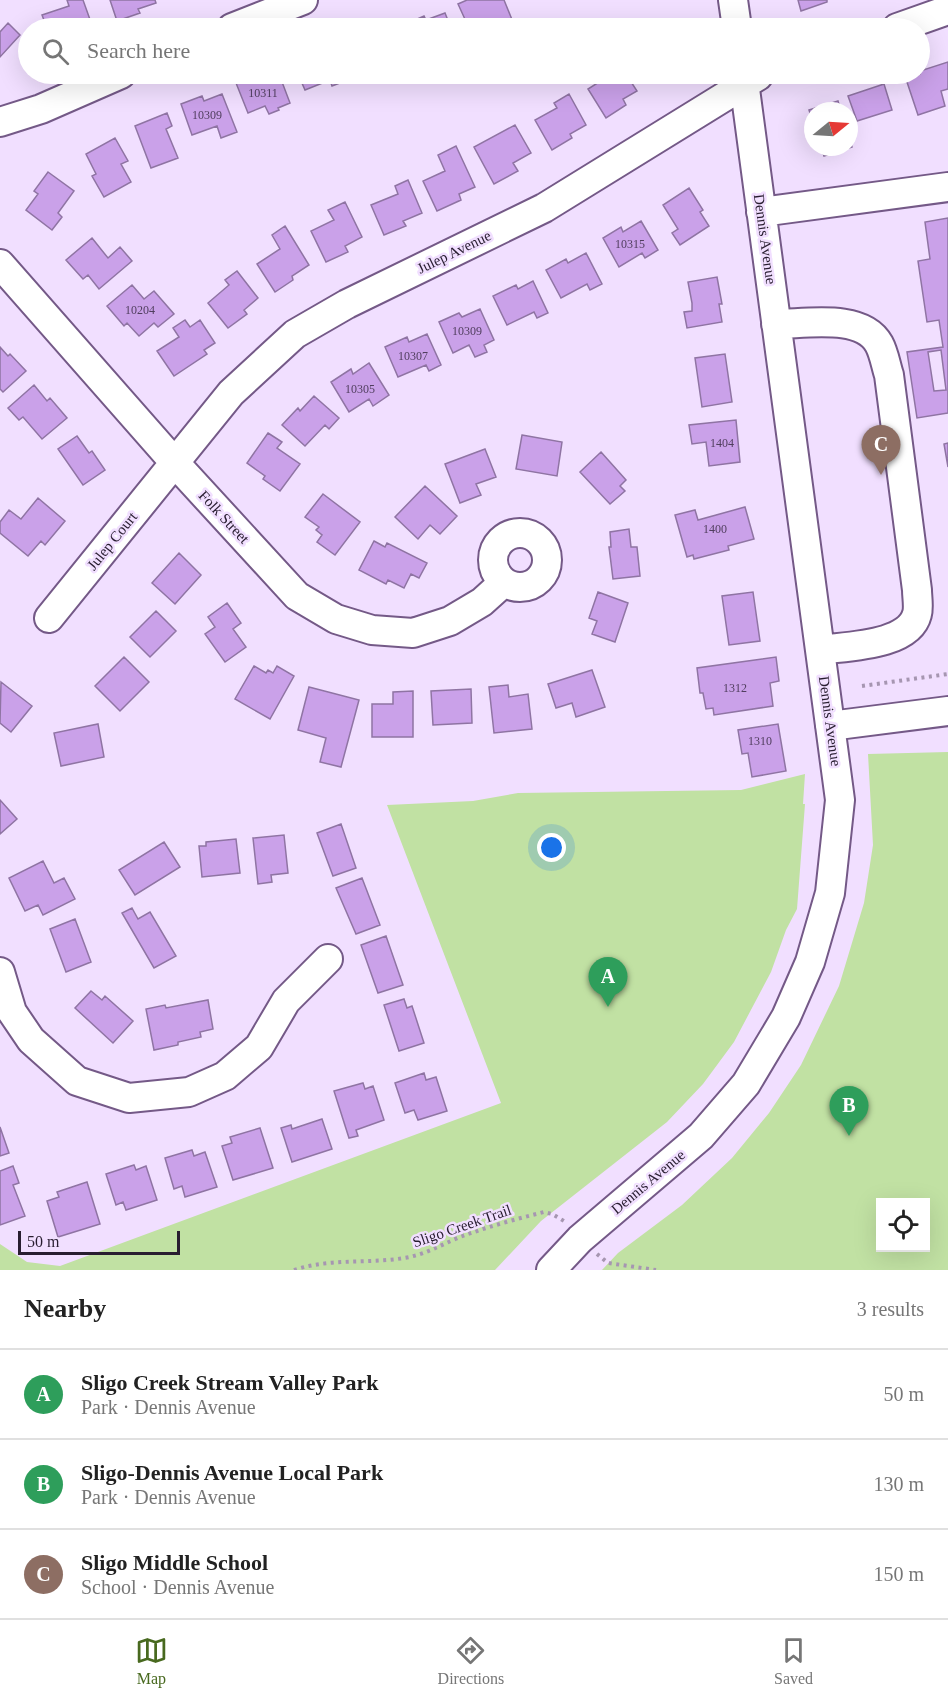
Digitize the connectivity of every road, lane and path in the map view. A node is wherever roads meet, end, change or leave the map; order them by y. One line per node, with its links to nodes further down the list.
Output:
1 (303, 0): 4 (street)
2 (734, 0): 5 (street)
3 (948, 10): 6 (street)
4 (257, 18)
5 (736, 18)
6 (925, 18)
7 (98, 84): 10 (street)
8 (739, 84): 17 (street, Julep Avenue)
9 (751, 84): 14 (street, Dennis Avenue)
10 (41, 109): 11 (street); 12 (street)
11 (0, 122)
12 (0, 141)
13 (948, 187): 14 (street)
14 (761, 212): 16 (street, Dennis Avenue)
15 (0, 264): 17 (street, Folk Street)
16 (776, 324): 20 (street, Dennis Avenue); 20 (street)
17 (175, 463): 18 (street, Folk Street); 19 (street, Julep Court)
18 (504, 582)
19 (49, 618)
20 (820, 650): 24 (street, Dennis Avenue)
21 (948, 674): 22 (path)
22 (861, 686)
23 (948, 711): 24 (street)
24 (830, 726): 30 (street, Dennis Avenue)
25 (328, 959): 26 (street)
26 (0, 972)
27 (565, 1222): 29 (path, Sligo Creek Trail)
28 (600, 1257): 31 (path)
29 (294, 1270)
30 (551, 1270)
31 (656, 1270)

